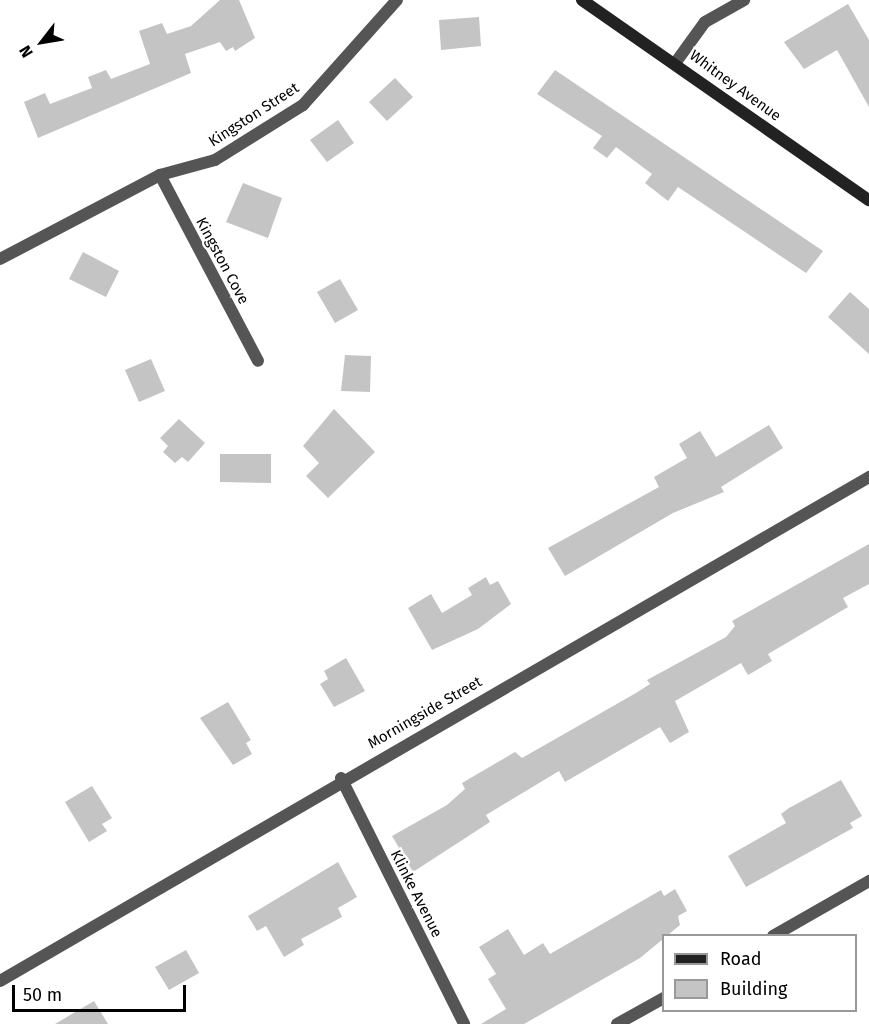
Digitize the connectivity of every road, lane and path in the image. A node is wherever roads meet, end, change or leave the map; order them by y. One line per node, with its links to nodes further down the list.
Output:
1 (397, 0): 5 (street, Kingston Street)
2 (582, 0): 4 (main road, Whitney Avenue)
3 (744, 0): 4 (street)
4 (676, 62): 6 (main road, Whitney Avenue)
5 (159, 175): 7 (street, Kingston Street); 8 (street, Kingston Cove)
6 (869, 200)
7 (0, 259)
8 (258, 361)
9 (869, 477): 10 (street, Morningside Street)
10 (341, 778): 13 (street, Morningside Street); 15 (street, Klinke Avenue)
11 (869, 881): 12 (street)
12 (776, 934)
13 (0, 981)
14 (662, 999): 16 (street)
15 (464, 1024)
16 (617, 1024)

